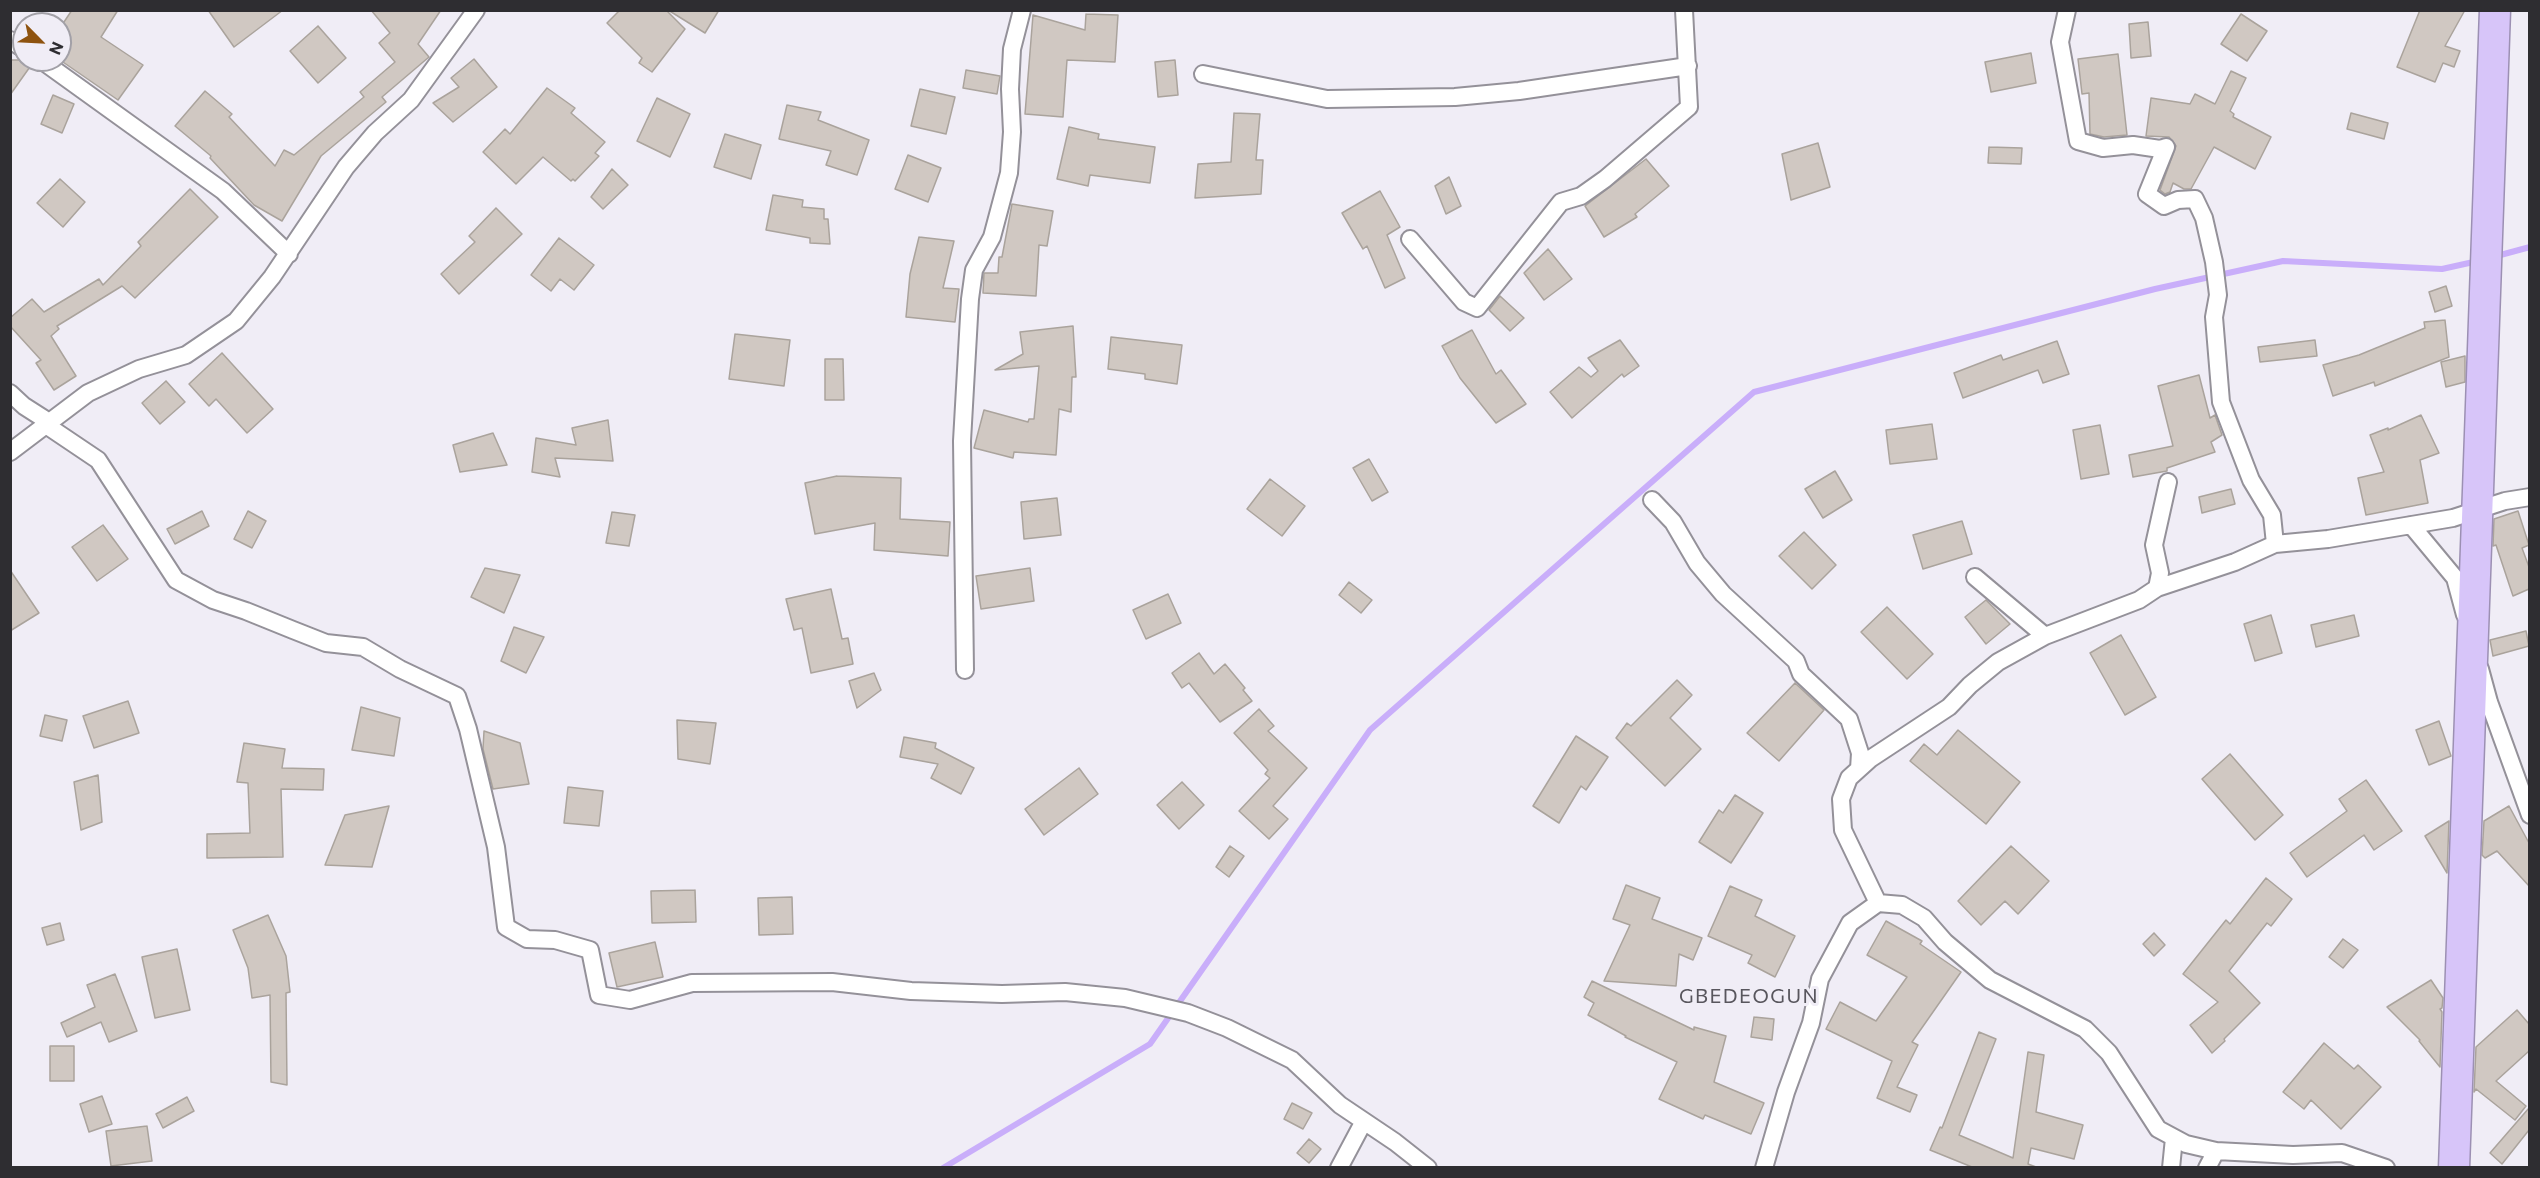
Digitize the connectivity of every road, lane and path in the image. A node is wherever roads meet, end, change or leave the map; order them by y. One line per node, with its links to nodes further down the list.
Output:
1 (476, 10): 10 (street)
2 (1022, 10): 22 (street)
3 (1684, 10): 6 (street)
4 (2067, 10): 18 (street)
5 (2495, 10): 35 (highway)
6 (1688, 66): 8 (street); 9 (street)
7 (58, 72): 10 (street)
8 (1203, 74)
9 (1410, 238)
10 (289, 254): 12 (street)
11 (10, 393): 12 (street)
12 (48, 424): 13 (street); 26 (street)
13 (10, 452)
14 (2168, 482): 20 (street)
15 (2529, 497): 17 (street)
16 (1652, 500): 23 (street)
17 (2411, 525): 18 (street); 24 (street)
18 (2275, 544): 20 (street)
19 (1975, 577): 21 (street)
20 (2157, 588): 21 (street)
21 (2045, 636): 23 (street)
22 (965, 670)
23 (1859, 769): 25 (street)
24 (2529, 815)
25 (1878, 903): 27 (street); 31 (street)
26 (1364, 1121): 29 (street); 30 (street)
27 (2174, 1138): 28 (street); 32 (street)
28 (2216, 1151): 33 (street); 34 (street)
29 (1339, 1167)
30 (1428, 1167)
31 (1764, 1167)
32 (2171, 1167)
33 (2207, 1167)
34 (2386, 1167)
35 (2454, 1167)

